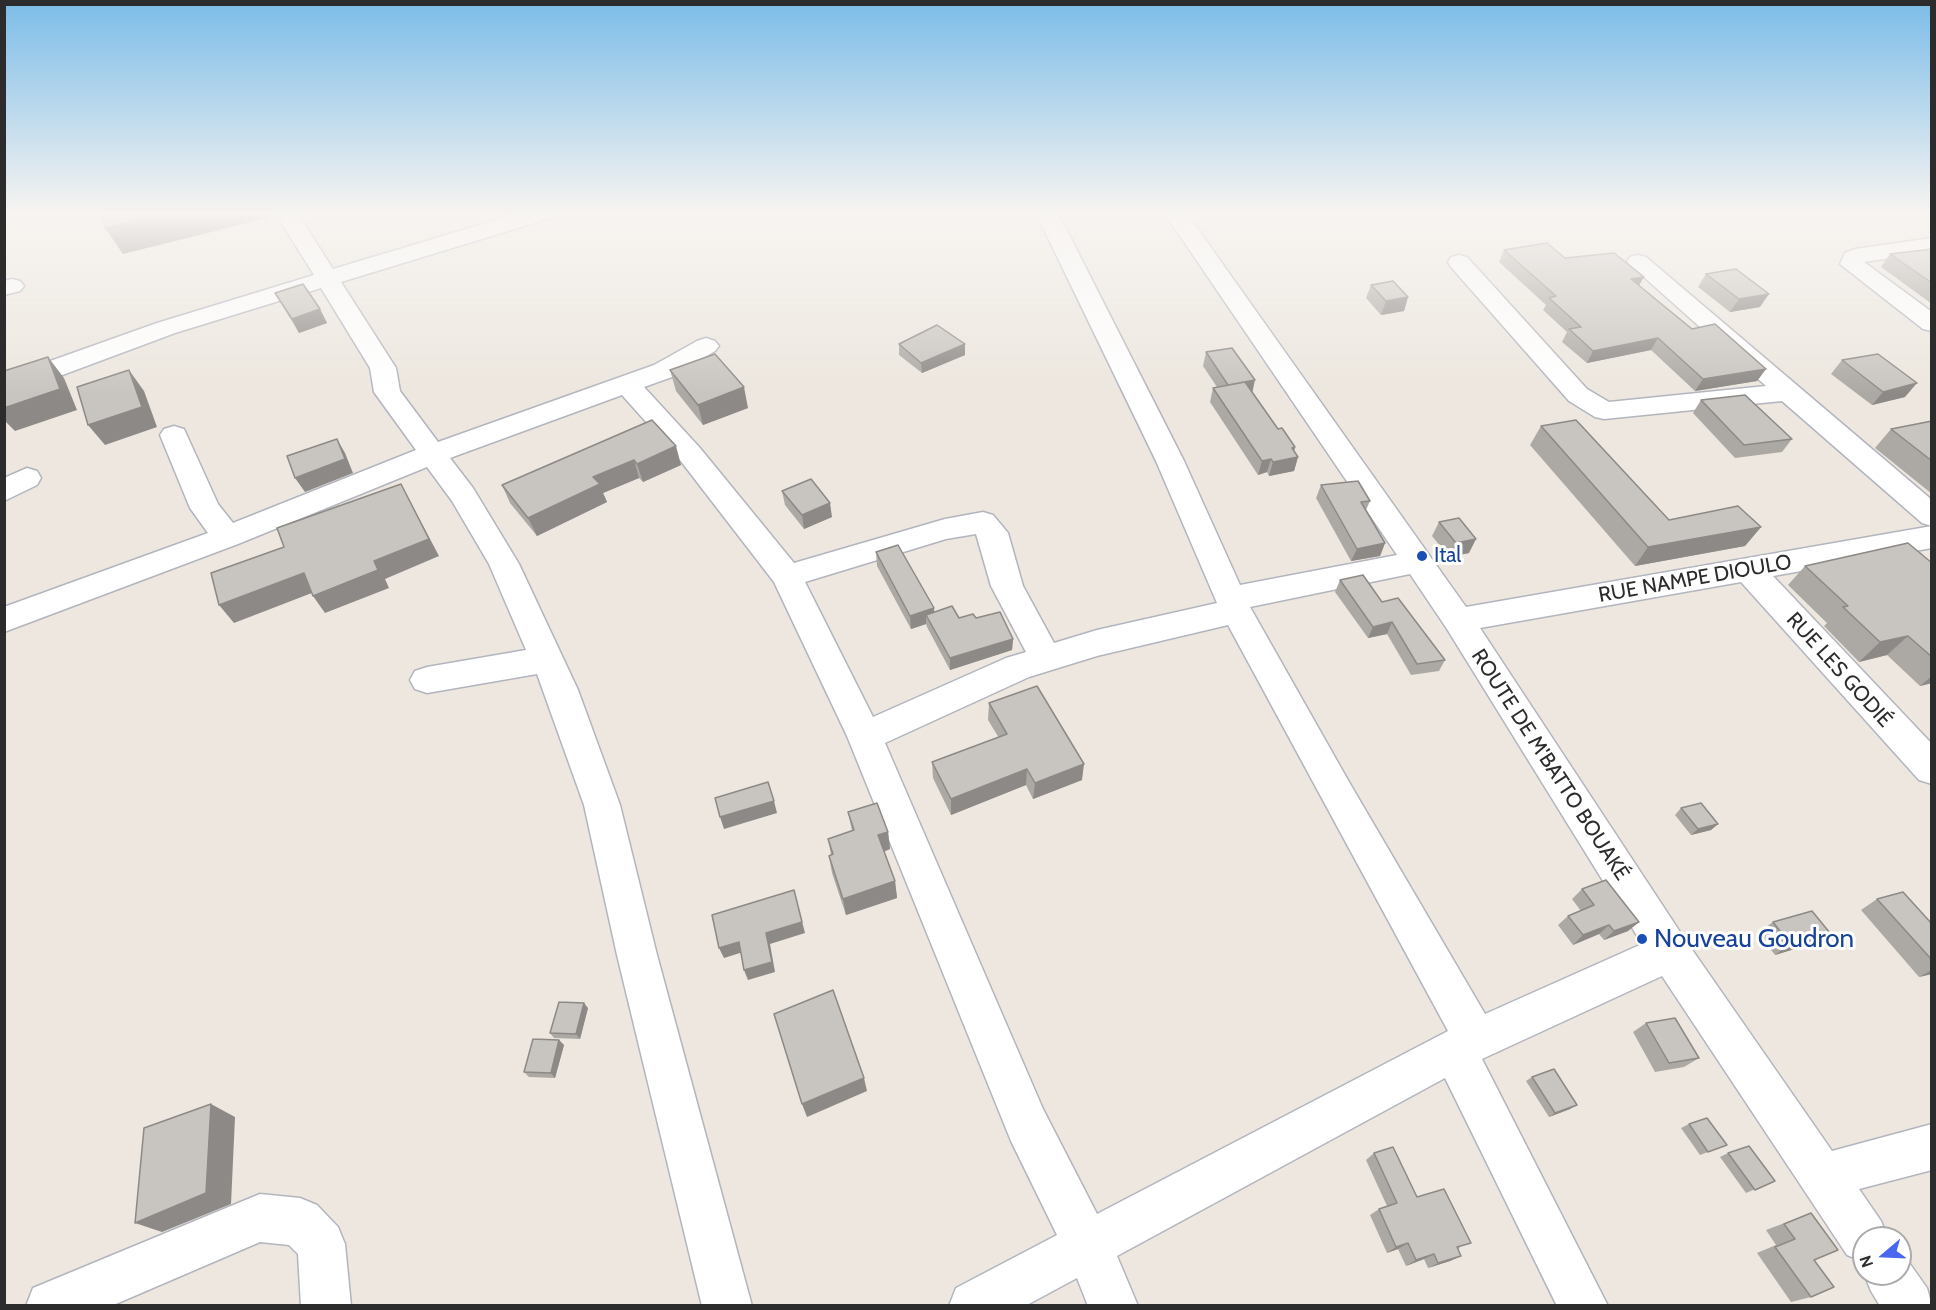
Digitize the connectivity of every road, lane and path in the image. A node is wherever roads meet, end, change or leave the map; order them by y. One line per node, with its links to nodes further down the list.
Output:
1 (323, 272): 8 (street)
2 (346, 272): 8 (street)
3 (1076, 272): 22 (street)
4 (1215, 272): 19 (street, ROUTE DE M'BATTO BOUAKÉ)
5 (1467, 272): 13 (street)
6 (1650, 272): 13 (street)
7 (1863, 272): 9 (street)
8 (327, 278): 11 (street); 15 (street)
9 (1932, 324)
10 (706, 346): 12 (street)
11 (4, 383)
12 (627, 384): 15 (street); 21 (street)
13 (1790, 393): 16 (street)
14 (174, 435): 17 (street)
15 (433, 454): 17 (street); 26 (street)
16 (1932, 516)
17 (227, 537): 23 (street)
18 (1932, 537): 20 (street, RUE NAMPE DIOULO)
19 (1417, 562): 22 (street); 24 (street, ROUTE DE M'BATTO BOUAKÉ)
20 (1748, 569): 24 (street, RUE NAMPE DIOULO); 29 (street, RUE LES GODIÉ)
21 (787, 576): 25 (street); 28 (street)
22 (1233, 605): 25 (street); 31 (street)
23 (4, 620)
24 (1458, 620): 30 (street, ROUTE DE M'BATTO BOUAKÉ)
25 (1046, 658): 28 (street)
26 (546, 660): 27 (street); 39 (street)
27 (427, 680)
28 (865, 736): 35 (street)
29 (1932, 770)
30 (1670, 952): 31 (street); 33 (street, ROUTE DE M'BATTO BOUAKÉ)
31 (1465, 1045): 35 (street); 42 (street)
32 (1932, 1147): 33 (street)
33 (1823, 1176): 34 (street, ROUTE DE M'BATTO BOUAKÉ)
34 (1856, 1226)
35 (1088, 1246): 40 (street); 41 (street)
36 (1896, 1286): 43 (street)
37 (51, 1305): 38 (street)
38 (326, 1305)
39 (727, 1305)
40 (974, 1305)
41 (1113, 1305)
42 (1583, 1305)
43 (1909, 1305)

